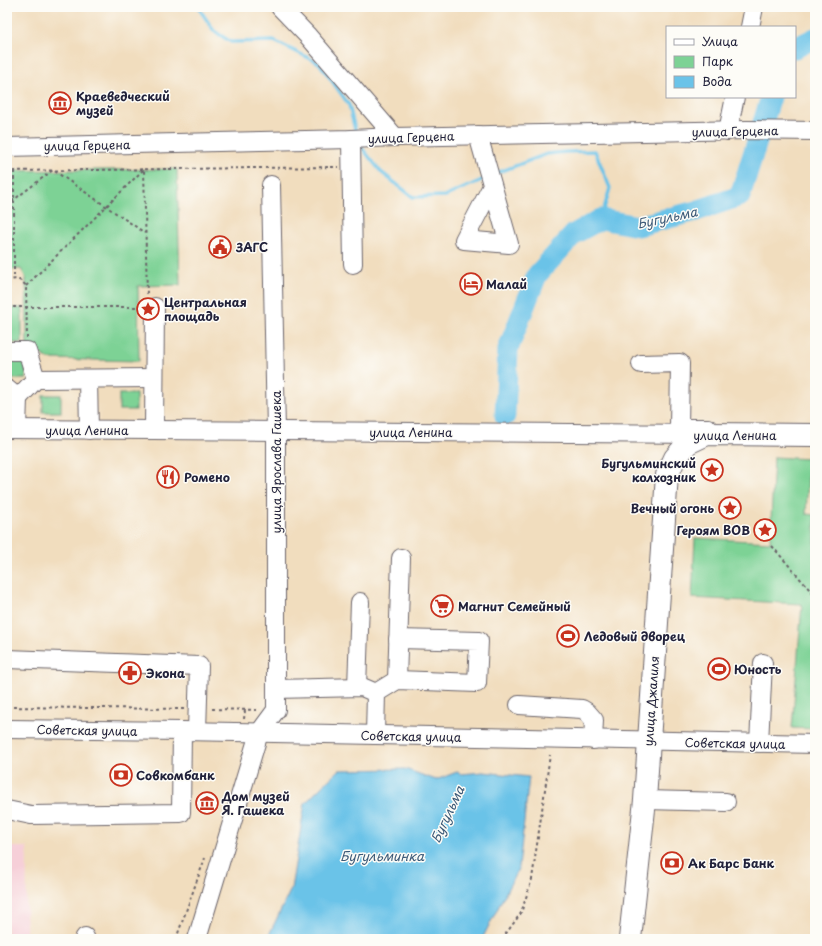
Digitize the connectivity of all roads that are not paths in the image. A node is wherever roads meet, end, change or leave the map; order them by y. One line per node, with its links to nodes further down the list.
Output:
1 (280, 7): 8 (street)
2 (754, 7): 3 (street)
3 (750, 26)
4 (735, 98): 5 (street)
5 (728, 131): 6 (street, улица Герцена); 7 (street, улица Герцена)
6 (815, 131)
7 (478, 135): 8 (street, улица Герцена); 12 (street)
8 (394, 136): 9 (street, улица Герцена)
9 (351, 139): 10 (street, улица Герцена); 13 (street)
10 (7, 147)
11 (271, 185): 26 (street, улица Ярослава Гашека)
12 (492, 186)
13 (353, 264)
14 (151, 307): 18 (street)
15 (7, 350): 19 (street)
16 (641, 364): 24 (street)
17 (88, 378): 18 (street); 19 (street); 21 (street)
18 (154, 378): 22 (street)
19 (36, 379): 20 (street)
20 (12, 394): 23 (street)
21 (88, 430): 22 (street, улица Ленина); 23 (street, улица Ленина)
22 (154, 430): 26 (street, улица Ленина)
23 (10, 433): 26 (street)
24 (707, 434): 25 (main road, улица Ленина); 26 (street, улица Ленина); 42 (main road, улица Джалиля)
25 (815, 435)
26 (276, 436): 34 (street, улица Ярослава Гашека)
27 (401, 558): 29 (street)
28 (360, 602): 33 (street)
29 (398, 639): 32 (street); 32 (street)
30 (7, 659): 38 (street)
31 (763, 663): 43 (street)
32 (397, 680): 35 (street)
33 (357, 687): 34 (street); 35 (street)
34 (276, 689): 39 (street, улица Ярослава Гашека)
35 (376, 693): 40 (street)
36 (519, 705): 41 (street)
37 (7, 729): 38 (street, Советская улица)
38 (189, 731): 39 (street, Советская улица); 47 (street)
39 (259, 733): 40 (street, Советская улица); 48 (street)
40 (375, 735): 41 (street, Советская улица)
41 (593, 740): 42 (street, Советская улица)
42 (649, 741): 43 (street, Советская улица); 45 (main road, улица Джалиля)
43 (759, 744): 44 (street, Советская улица)
44 (815, 744)
45 (645, 800): 46 (street); 49 (main road, улица Джалиля)
46 (726, 802)
47 (7, 810)
48 (197, 939)
49 (630, 939)

